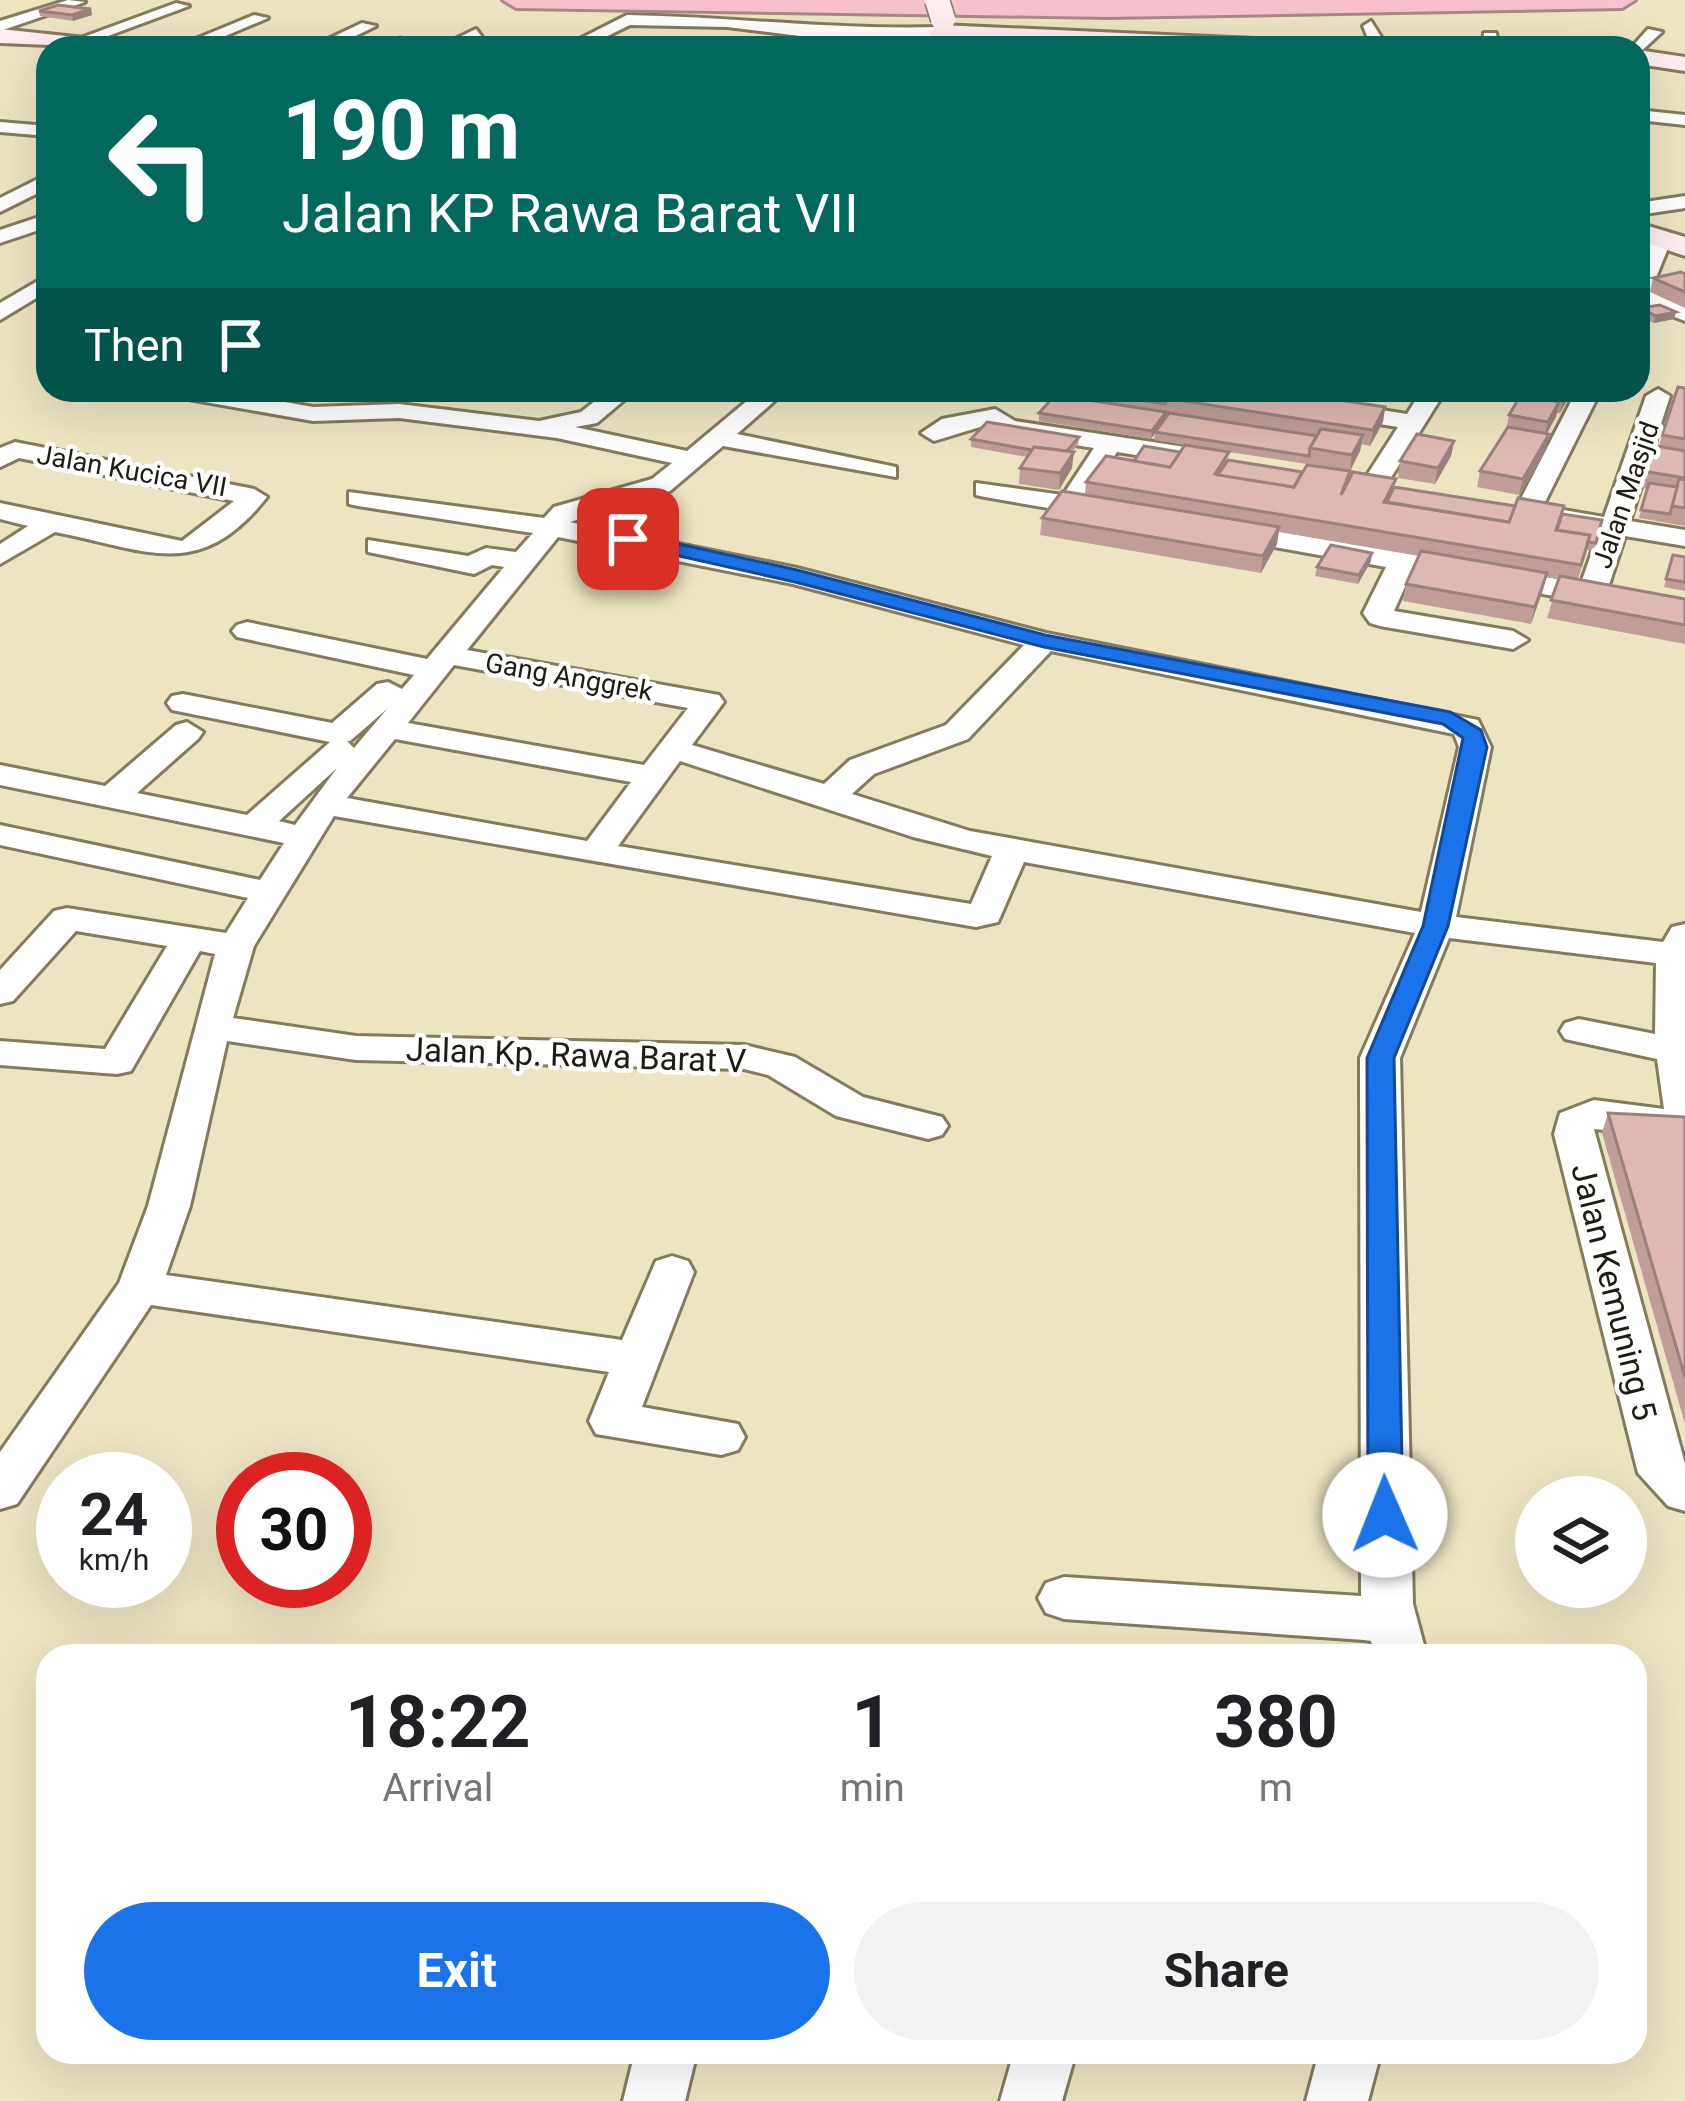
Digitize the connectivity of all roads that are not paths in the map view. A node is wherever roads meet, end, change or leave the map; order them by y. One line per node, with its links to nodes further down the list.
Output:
1 (516, 0): 3 (highway)
2 (1120, 0): 7 (highway)
3 (1622, 0)
4 (76, 2): 9 (street)
5 (181, 6): 15 (street)
6 (260, 18): 16 (street)
7 (935, 18): 22 (street); 23 (street)
8 (727, 22): 19 (street); 20 (street); 21 (street)
9 (0, 26)
10 (368, 26): 17 (street)
11 (1371, 26): 24 (street)
12 (1654, 32): 25 (street)
13 (476, 34): 18 (street)
14 (0, 36): 26 (street)
15 (95, 36)
16 (213, 36)
17 (344, 36)
18 (472, 36)
19 (595, 36)
20 (702, 36)
21 (811, 36)
22 (844, 36)
23 (1156, 36)
24 (1375, 36)
25 (1650, 37)
26 (36, 39)
27 (1650, 56): 28 (street)
28 (1685, 64)
29 (1650, 116): 30 (street)
30 (1685, 120)
31 (0, 127): 32 (street)
32 (36, 130)
33 (36, 186): 35 (street)
34 (1685, 202): 36 (street)
35 (0, 206)
36 (1650, 206)
37 (36, 220): 38 (street)
38 (0, 233)
39 (1677, 244): 40 (street)
40 (1650, 266)
41 (36, 289): 43 (street)
42 (1650, 299): 44 (street)
43 (0, 313)
44 (1685, 314)
45 (1660, 397): 69 (street, Jalan Masjid)
46 (245, 402): 58 (street)
47 (441, 402): 48 (street)
48 (608, 402)
49 (761, 402): 58 (street)
50 (1006, 402): 54 (street)
51 (1426, 402): 55 (street)
52 (1582, 402): 69 (street)
53 (1300, 404): 55 (street)
54 (995, 416): 56 (street); 57 (street)
55 (1413, 422): 62 (street)
56 (934, 433)
57 (1110, 442): 60 (street); 65 (street)
58 (707, 449): 61 (street); 71 (street)
59 (0, 459): 68 (street, Jalan Kucica VII)
60 (1219, 461)
61 (886, 472)
62 (1373, 486)
63 (985, 489): 65 (street)
64 (358, 498): 71 (street)
65 (1070, 504): 67 (street)
66 (0, 511): 68 (street, Jalan Kucica VII)
67 (1136, 515)
68 (50, 524): 73 (street)
69 (1614, 526): 72 (street); 77 (street, Jalan Masjid)
70 (1203, 527): 75 (street)
71 (551, 528): 76 (street); 81 (street)
72 (1685, 538)
73 (8, 544)
74 (378, 546): 76 (street)
75 (1403, 561): 77 (street); 80 (street)
76 (523, 562): 82 (street)
77 (1592, 594): 78 (street)
78 (1685, 610)
79 (248, 631): 82 (street, Gang Anggrek)
80 (1513, 640)
81 (1044, 641): 87 (street); 97 (street)
82 (431, 664): 83 (street); 85 (street, Gang Anggrek); 88 (street)
83 (385, 728): 85 (street); 89 (street)
84 (339, 749): 90 (street)
85 (661, 762): 87 (street); 93 (street)
86 (0, 775): 88 (street)
87 (831, 795): 92 (street)
88 (112, 798): 90 (street)
89 (325, 804): 90 (street); 93 (street)
90 (277, 831): 95 (street)
91 (0, 835): 95 (street)
92 (1012, 849): 93 (street); 97 (street)
93 (596, 853)
94 (98, 878): 96 (street)
95 (273, 892): 100 (street)
96 (68, 919): 98 (street); 101 (street)
97 (1436, 926): 99 (street); 116 (street)
98 (190, 938): 100 (street); 105 (street)
99 (1680, 945): 104 (street)
100 (236, 946): 102 (street)
101 (0, 994)
102 (211, 1027): 108 (street, Jalan Kp. Rawa Barat V); 110 (street)
103 (1579, 1031): 104 (street)
104 (1680, 1051): 106 (street)
105 (0, 1053)
106 (1685, 1114)
107 (1685, 1124): 114 (street, Jalan Kemuning 5)
108 (928, 1126)
109 (672, 1272): 111 (street)
110 (140, 1287): 111 (street); 113 (street)
111 (637, 1359): 112 (street)
112 (721, 1437)
113 (0, 1490)
114 (1685, 1492)
115 (1064, 1598): 116 (street)
116 (1398, 1640)
117 (663, 2064): 120 (street)
118 (1042, 2064): 121 (street)
119 (1347, 2064): 122 (street)
120 (654, 2101)
121 (1031, 2101)
122 (1337, 2101)

